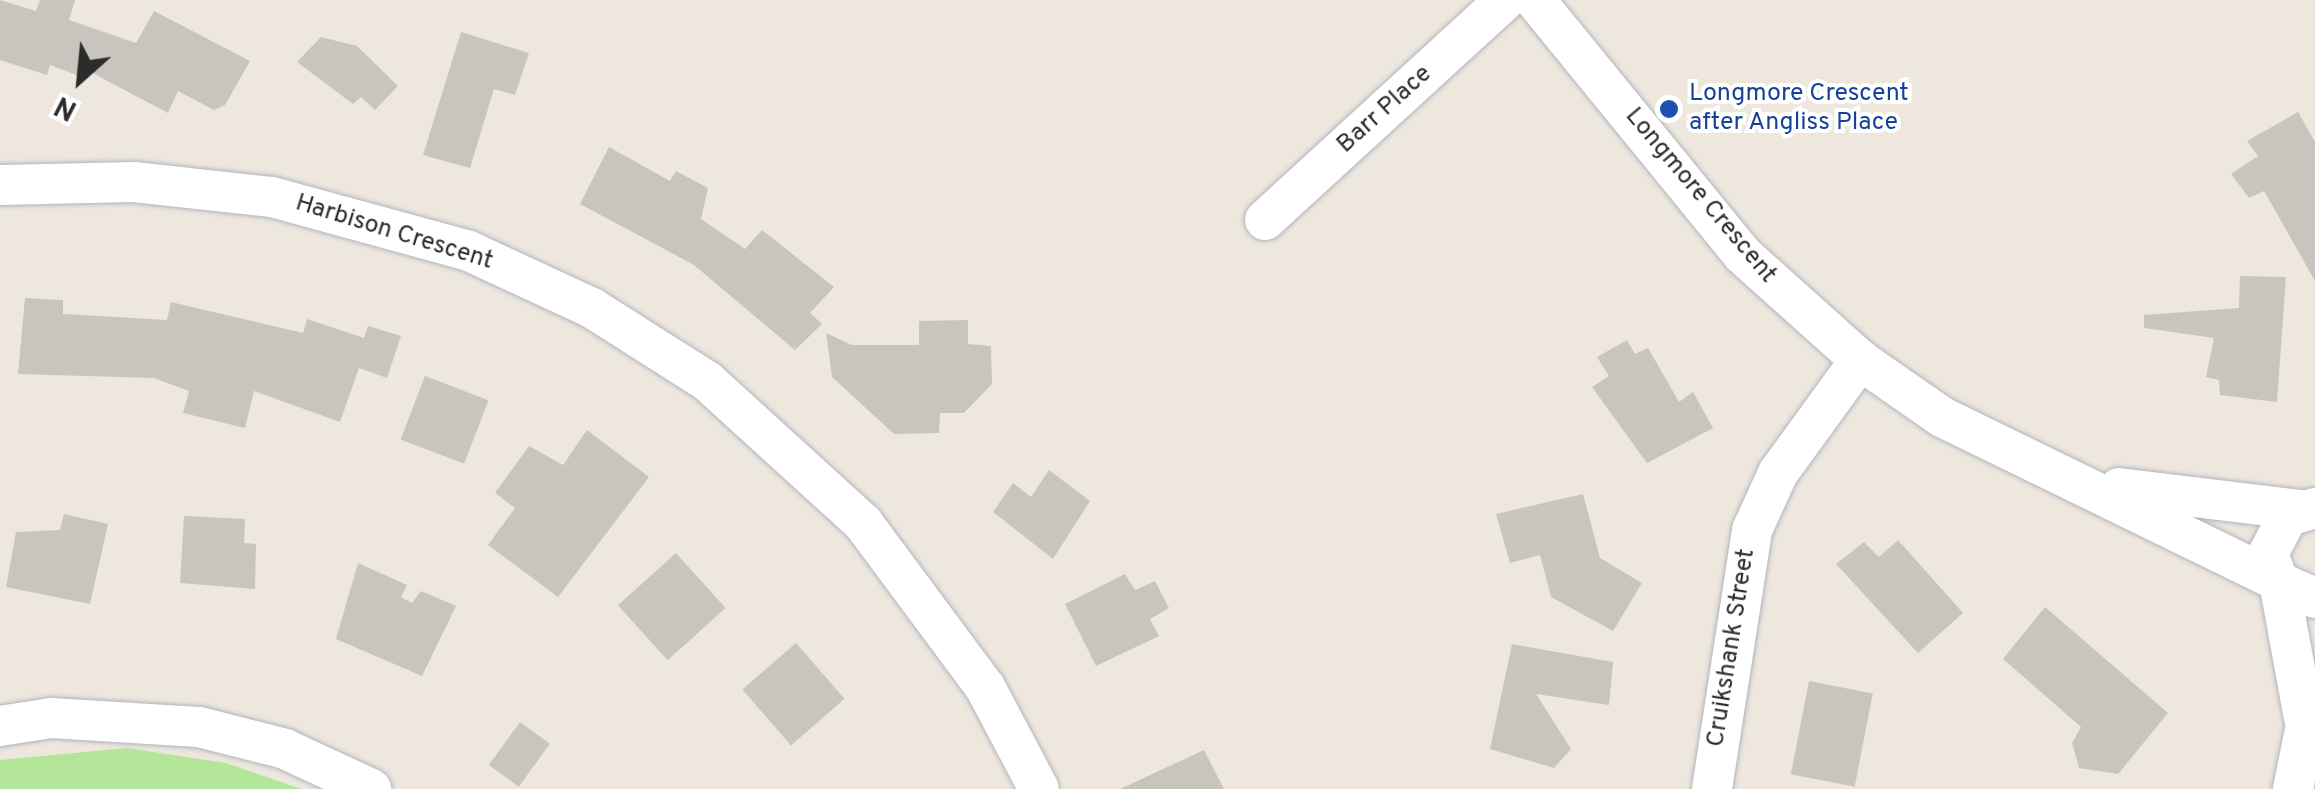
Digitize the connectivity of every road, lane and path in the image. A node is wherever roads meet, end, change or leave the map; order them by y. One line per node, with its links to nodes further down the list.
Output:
1 (1505, 0): 4 (street, Barr Place)
2 (1535, 0): 5 (street, Longmore Crescent)
3 (0, 185): 12 (street, Harbison Crescent)
4 (1265, 220)
5 (1860, 360): 6 (street, Longmore Crescent); 13 (street, Cruikshank Street)
6 (2095, 485): 7 (street, Longmore Crescent); 8 (street, Longmore Crescent)
7 (2308, 506): 8 (street)
8 (2290, 587): 9 (street)
9 (2310, 702): 14 (street)
10 (0, 726): 11 (street)
11 (371, 789)
12 (1039, 789)
13 (1712, 789)
14 (2293, 789)

